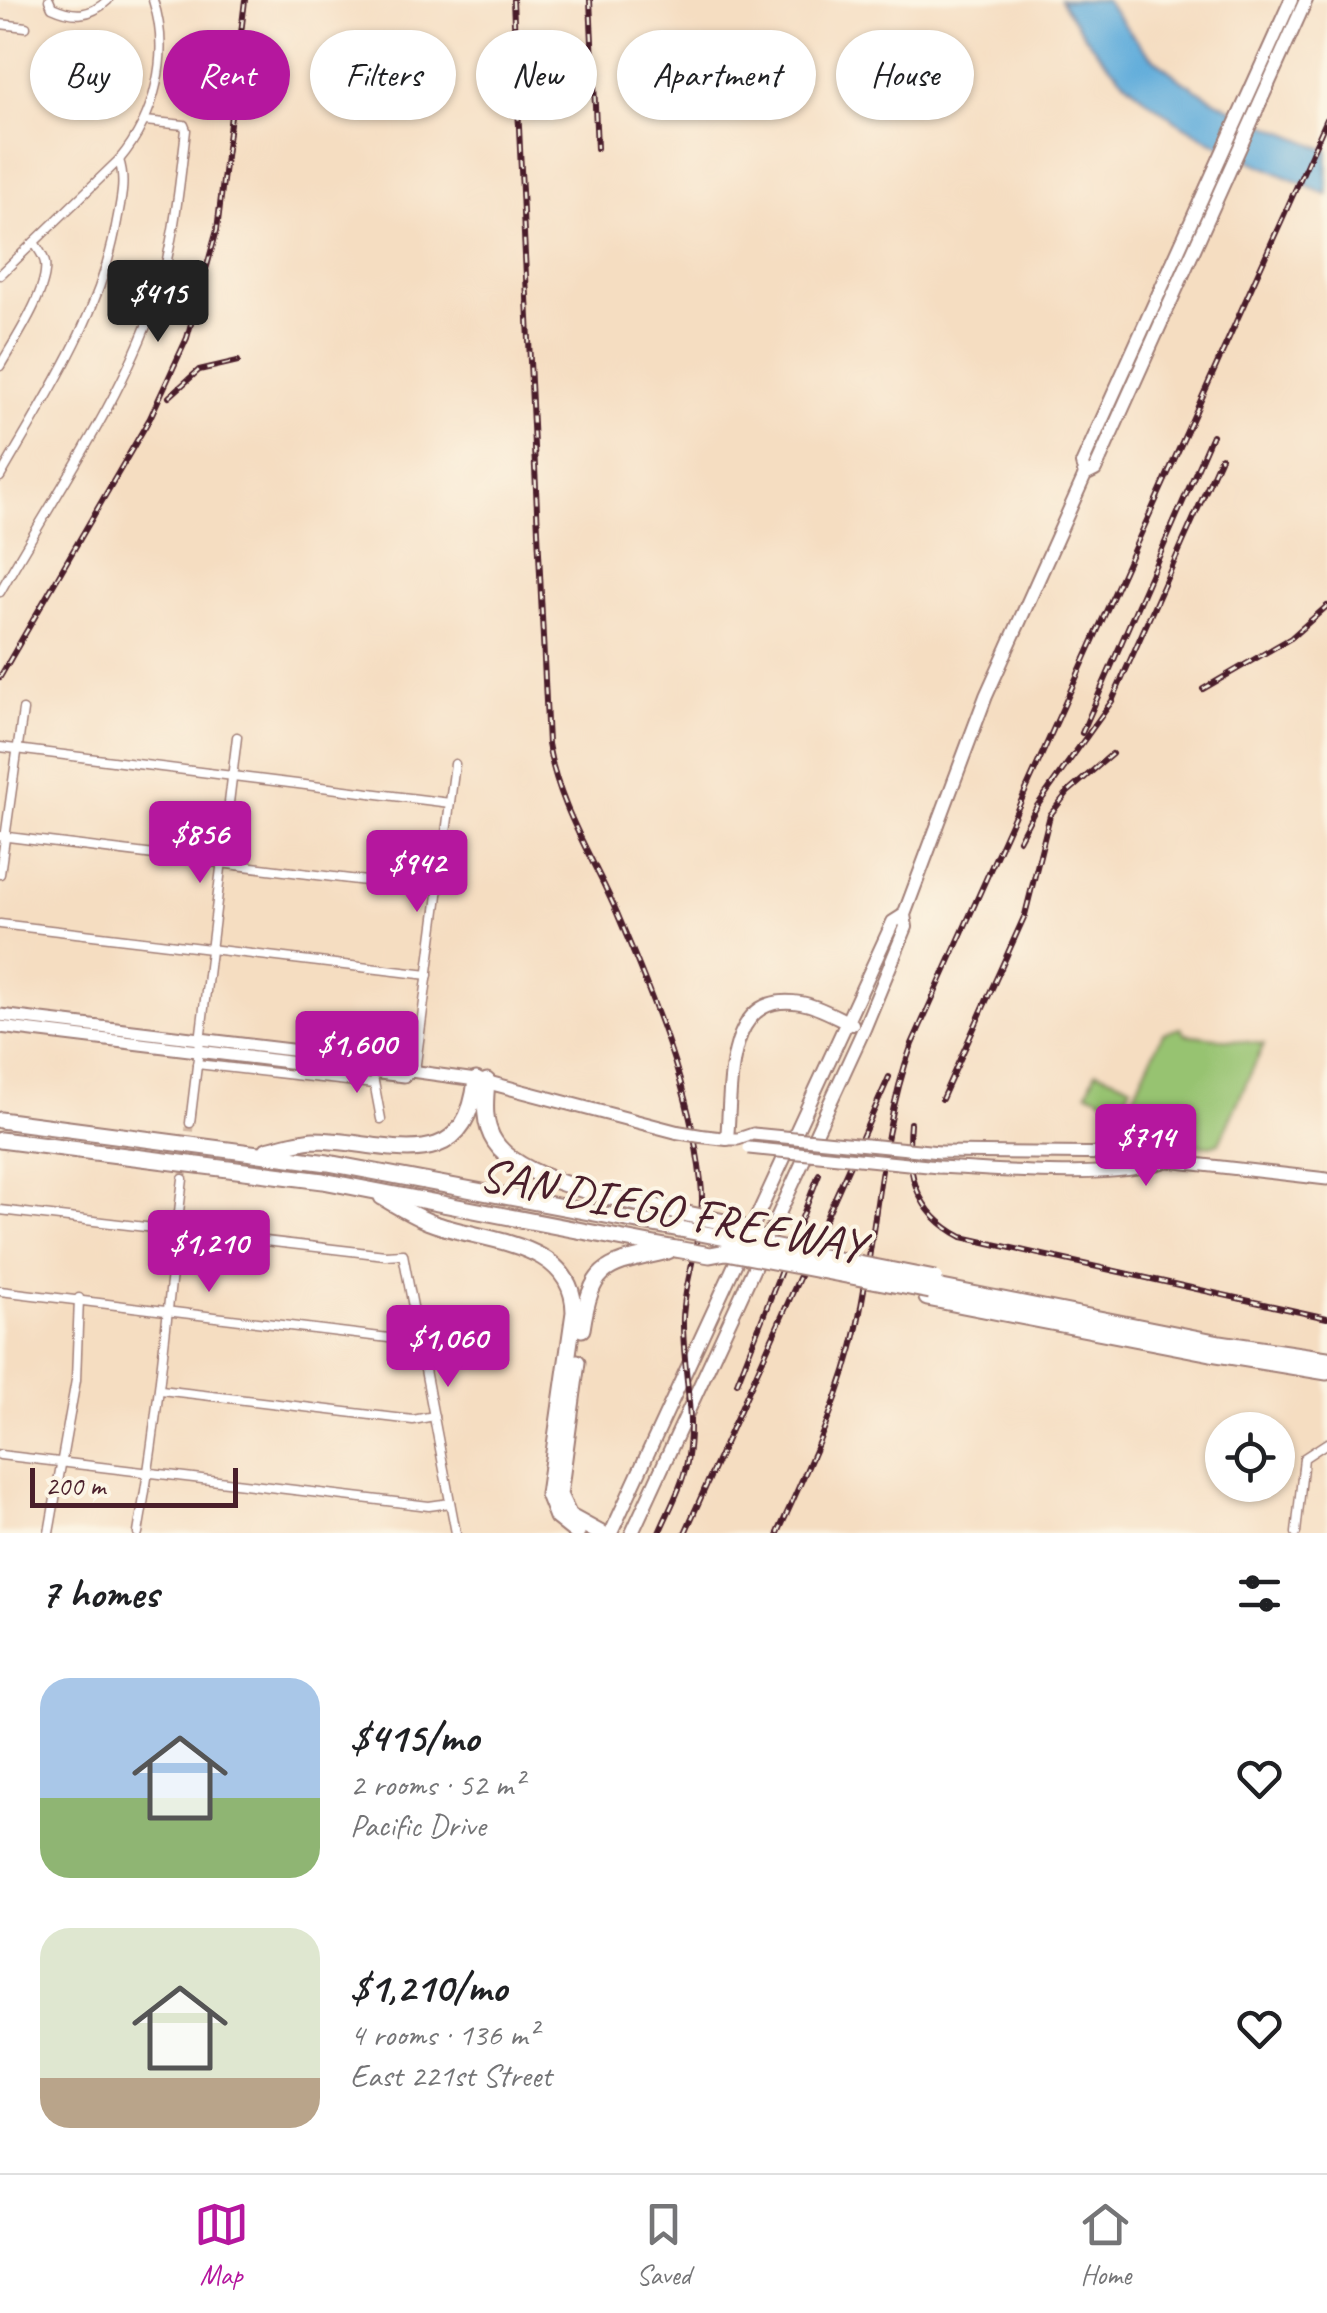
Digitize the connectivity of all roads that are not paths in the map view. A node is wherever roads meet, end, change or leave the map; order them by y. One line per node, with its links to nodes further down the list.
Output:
1 (49, 0): 2 (street)
2 (108, 0)
3 (153, 0): 9 (street)
4 (1291, 0): 8 (main road)
5 (1306, 0): 8 (main road)
6 (0, 24): 7 (street)
7 (26, 27)
8 (1250, 105): 29 (main road)
9 (145, 120): 10 (street); 16 (street)
10 (119, 160): 11 (street); 14 (street)
11 (34, 242): 12 (street); 13 (street)
12 (0, 275)
13 (0, 366)
14 (0, 477)
15 (0, 563): 16 (street)
16 (12, 570): 17 (street)
17 (0, 592)
18 (23, 710): 21 (street)
19 (237, 738): 23 (street)
20 (0, 747): 21 (street)
21 (16, 749): 23 (street); 25 (street)
22 (456, 764): 24 (street)
23 (232, 776): 24 (street); 26 (street)
24 (450, 802): 28 (street)
25 (2, 836): 26 (street); 27 (street)
26 (222, 863): 28 (street); 31 (street)
27 (0, 874)
28 (439, 890): 32 (street)
29 (904, 915): 34 (main road); 36 (main road)
30 (0, 924): 31 (street)
31 (211, 949): 32 (street); 37 (street)
32 (428, 975): 38 (street)
33 (0, 1014): 37 (main road)
34 (848, 1022): 36 (main road); 45 (main road); 75 (main road)
35 (0, 1028): 37 (main road)
36 (864, 1029): 76 (main road)
37 (199, 1051): 38 (main road); 39 (main road); 42 (street)
38 (413, 1071): 39 (main road); 40 (main road)
39 (375, 1078): 41 (street)
40 (482, 1081): 45 (main road, bridge); 46 (highway); 55 (highway)
41 (381, 1119)
42 (190, 1122)
43 (0, 1126): 46 (highway, SAN DIEGO FREEWAY); 47 (highway); 51 (highway)
44 (0, 1140): 51 (highway, SAN DIEGO FREEWAY)
45 (738, 1142): 48 (main road, bridge); 48 (main road, bridge)
46 (258, 1152): 47 (highway, SAN DIEGO FREEWAY)
47 (282, 1155): 55 (highway, SAN DIEGO FREEWAY)
48 (1168, 1161): 50 (main road)
49 (183, 1179): 54 (street)
50 (1327, 1179)
51 (345, 1185): 52 (highway, SAN DIEGO FREEWAY)
52 (365, 1188): 55 (highway, SAN DIEGO FREEWAY); 73 (highway)
53 (0, 1210): 54 (street)
54 (176, 1230): 59 (street); 60 (street)
55 (680, 1232): 56 (highway, bridge); 56 (highway, SAN DIEGO FREEWAY, bridge); 56 (highway, SAN DIEGO FREEWAY, bridge); 74 (highway)
56 (931, 1289): 61 (highway, SAN DIEGO FREEWAY); 62 (highway, SAN DIEGO FREEWAY)
57 (0, 1290): 58 (street)
58 (79, 1298): 59 (street); 67 (street)
59 (167, 1309): 60 (street); 63 (street)
60 (418, 1335): 64 (street)
61 (1327, 1351)
62 (1327, 1365)
63 (161, 1390): 64 (street); 68 (street)
64 (434, 1416): 69 (street)
65 (1327, 1444): 77 (street)
66 (0, 1455): 67 (street)
67 (62, 1462): 68 (street); 70 (street)
68 (149, 1472): 69 (street); 71 (street)
69 (450, 1502): 72 (street)
70 (49, 1533)
71 (138, 1533)
72 (456, 1533)
73 (577, 1533)
74 (600, 1533)
75 (611, 1533)
76 (632, 1533)
77 (1296, 1533)

